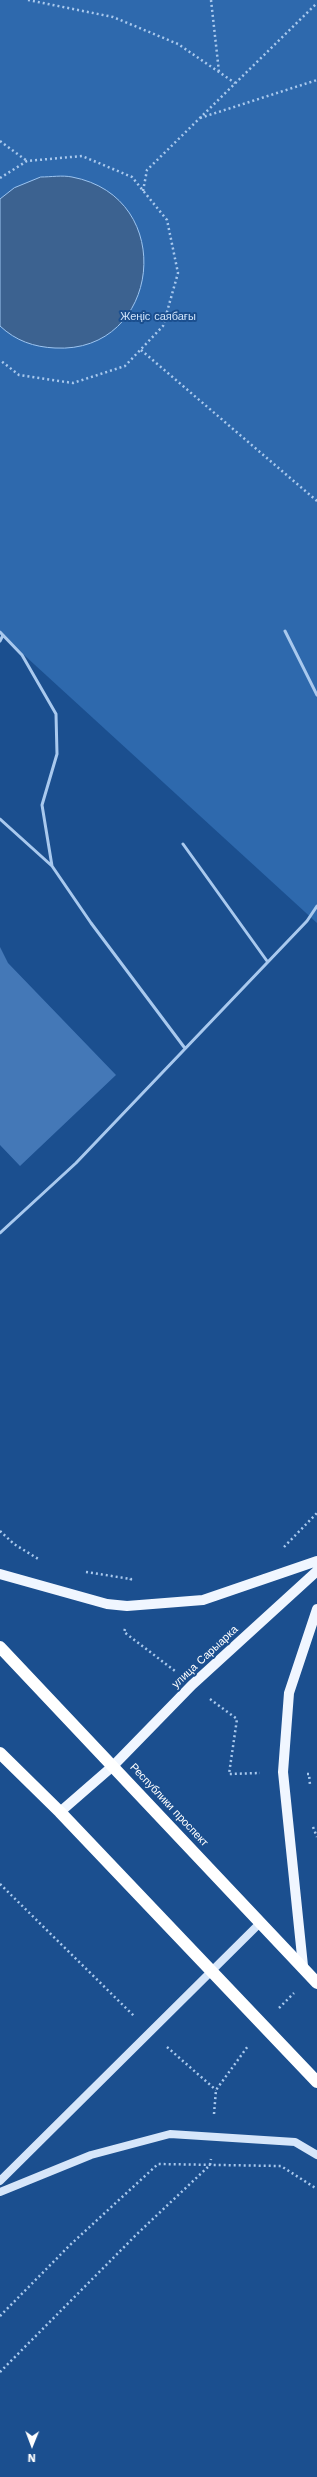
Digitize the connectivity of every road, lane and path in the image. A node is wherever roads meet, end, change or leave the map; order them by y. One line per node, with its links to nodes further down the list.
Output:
1 (28, 0): 4 (path)
2 (211, 0): 4 (path)
3 (317, 3): 6 (path)
4 (219, 72): 6 (path)
5 (317, 80): 7 (path)
6 (235, 83): 7 (path)
7 (200, 118): 11 (path)
8 (0, 141): 9 (path)
9 (27, 161): 10 (path); 11 (path)
10 (0, 178)
11 (143, 190): 12 (path)
12 (141, 350): 13 (path); 14 (path)
13 (0, 360)
14 (317, 501)
15 (285, 631): 19 (lane)
16 (0, 632): 17 (lane)
17 (3, 635): 18 (lane); 22 (lane)
18 (0, 641)
19 (317, 695)
20 (0, 819): 22 (lane)
21 (183, 844): 24 (lane)
22 (52, 866): 25 (lane)
23 (317, 906): 24 (lane)
24 (267, 961): 25 (lane)
25 (184, 1047): 26 (lane)
26 (0, 1233)
27 (317, 1561): 29 (main road)
28 (317, 1571): 33 (main road, улица Сарыарка)
29 (0, 1574)
30 (317, 1609): 37 (main road)
31 (0, 1647): 33 (highway, Республики проспект)
32 (0, 1754): 34 (highway)
33 (114, 1766): 34 (main road, улица Сарыарка); 36 (highway, Республики проспект)
34 (60, 1812): 38 (highway)
35 (0, 1884): 41 (path)
36 (260, 1922): 37 (highway, Республики проспект); 38 (main road)
37 (303, 1966): 39 (highway, Республики проспект)
38 (210, 1970): 40 (highway); 41 (main road)
39 (314, 1979): 40 (path)
40 (263, 2026): 42 (highway); 43 (path)
41 (150, 2032): 43 (path); 47 (main road)
42 (317, 2082)
43 (216, 2090): 44 (path)
44 (212, 2137): 45 (main road); 46 (path); 49 (main road)
45 (317, 2155)
46 (210, 2165): 48 (path); 50 (path); 51 (path)
47 (0, 2181)
48 (317, 2189)
49 (0, 2192)
50 (0, 2316)
51 (0, 2372)

